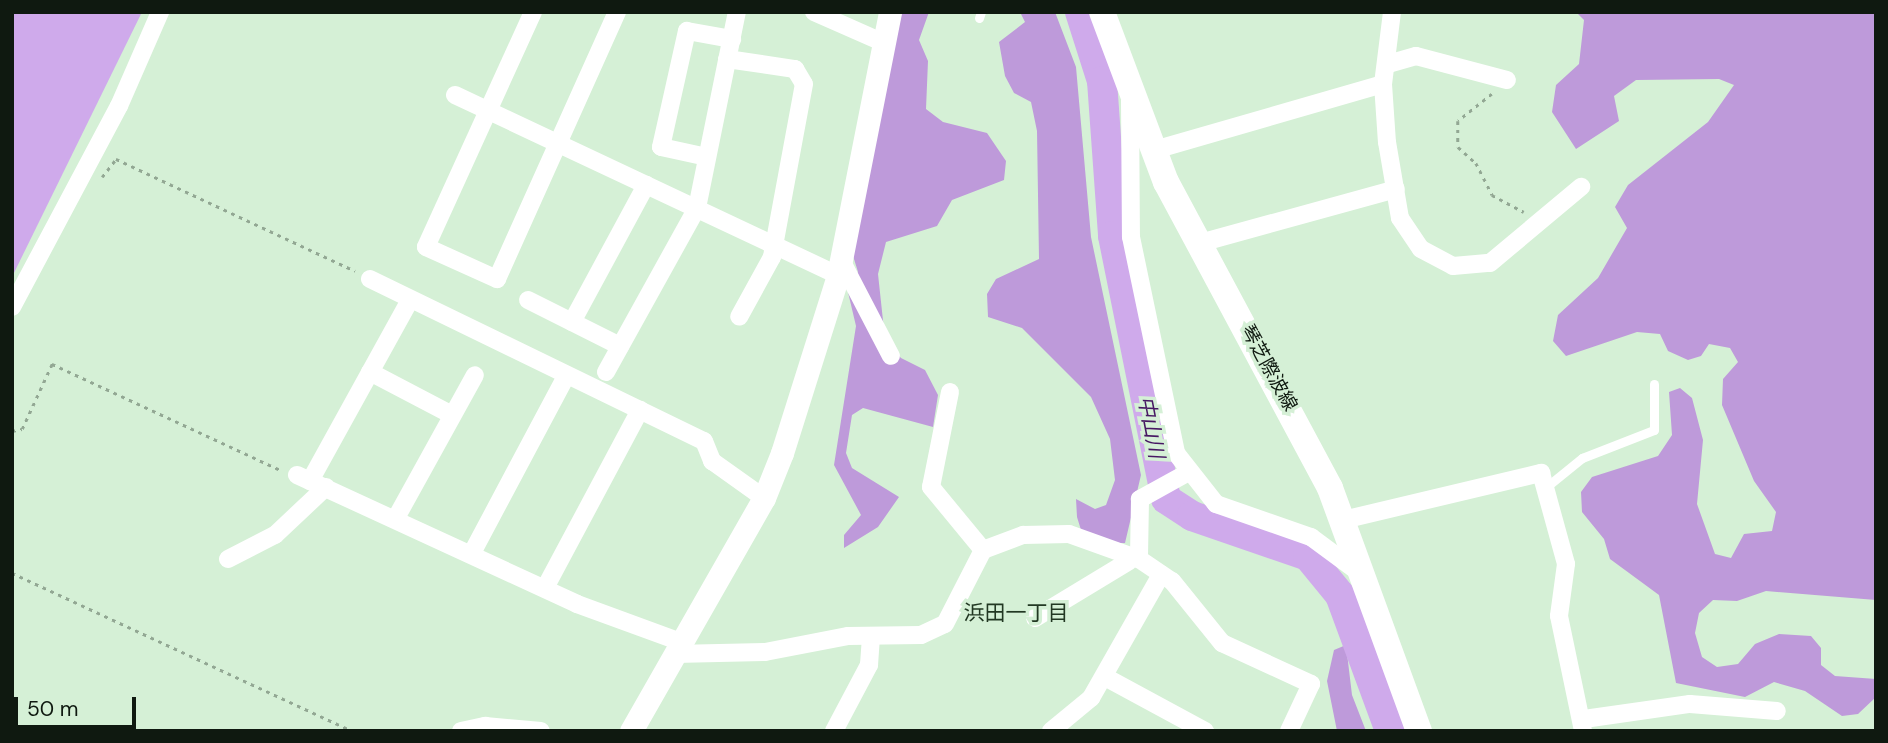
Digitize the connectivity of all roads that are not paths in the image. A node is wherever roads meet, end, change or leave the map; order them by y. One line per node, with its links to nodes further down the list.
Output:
1 (160, 12): 31 (street)
2 (533, 12): 17 (street)
3 (617, 12): 18 (street)
4 (737, 12): 9 (street)
5 (814, 12): 10 (street)
6 (890, 12): 10 (street)
7 (1102, 12): 16 (main road, 琴芝際波線)
8 (1392, 12): 12 (street)
9 (732, 39): 11 (street); 20 (street)
10 (881, 42): 27 (street)
11 (727, 58): 20 (street); 26 (street)
12 (1388, 64): 13 (street); 14 (street)
13 (1507, 80)
14 (1383, 84): 19 (street); 23 (street)
15 (455, 95): 17 (street)
16 (1130, 100): 19 (main road, 琴芝際波線); 44 (street)
17 (488, 111): 18 (street); 18 (street)
18 (559, 144): 21 (street)
19 (1151, 151): 25 (main road, 琴芝際波線)
20 (707, 158): 24 (street)
21 (646, 185): 24 (street); 33 (street)
22 (1581, 187): 23 (street)
23 (1396, 189): 25 (street)
24 (697, 208): 26 (street); 34 (street)
25 (1200, 243): 49 (main road, 琴芝際波線)
26 (773, 244): 27 (street); 32 (street)
27 (839, 267): 35 (street); 47 (street)
28 (370, 279): 29 (street)
29 (410, 300): 36 (street); 39 (street)
30 (528, 300): 33 (street)
31 (12, 307)
32 (739, 317)
33 (572, 322): 34 (street)
34 (620, 346): 37 (street)
35 (891, 356)
36 (370, 372): 43 (street); 45 (street)
37 (606, 372)
38 (475, 375): 43 (street)
39 (566, 376): 42 (street); 51 (street)
40 (1654, 384): 46 (lane)
41 (950, 392): 50 (street)
42 (640, 411): 47 (street); 56 (street)
43 (450, 414): 48 (street)
44 (1180, 477): 53 (street); 55 (street)
45 (311, 481): 48 (street); 52 (street)
46 (1544, 489): 49 (street); 62 (street)
47 (764, 498): 59 (street)
48 (396, 518): 51 (street)
49 (1343, 520): 55 (main road, 琴芝際波線)
50 (983, 550): 53 (street); 58 (street)
51 (472, 553): 56 (street)
52 (228, 559)
53 (1134, 560): 54 (street); 57 (street)
54 (1161, 575): 60 (street); 69 (street)
55 (1366, 579): 70 (main road, 琴芝際波線)
56 (545, 588): 59 (street)
57 (1035, 618)
58 (871, 636): 59 (street); 66 (street)
59 (677, 648): 65 (street)
60 (1105, 677): 67 (street); 68 (street)
61 (1777, 711): 62 (street)
62 (1583, 725)
63 (461, 731): 64 (street)
64 (541, 731)
65 (631, 731)
66 (834, 731)
67 (1051, 731)
68 (1205, 731)
69 (1289, 731)
70 (1419, 731)

